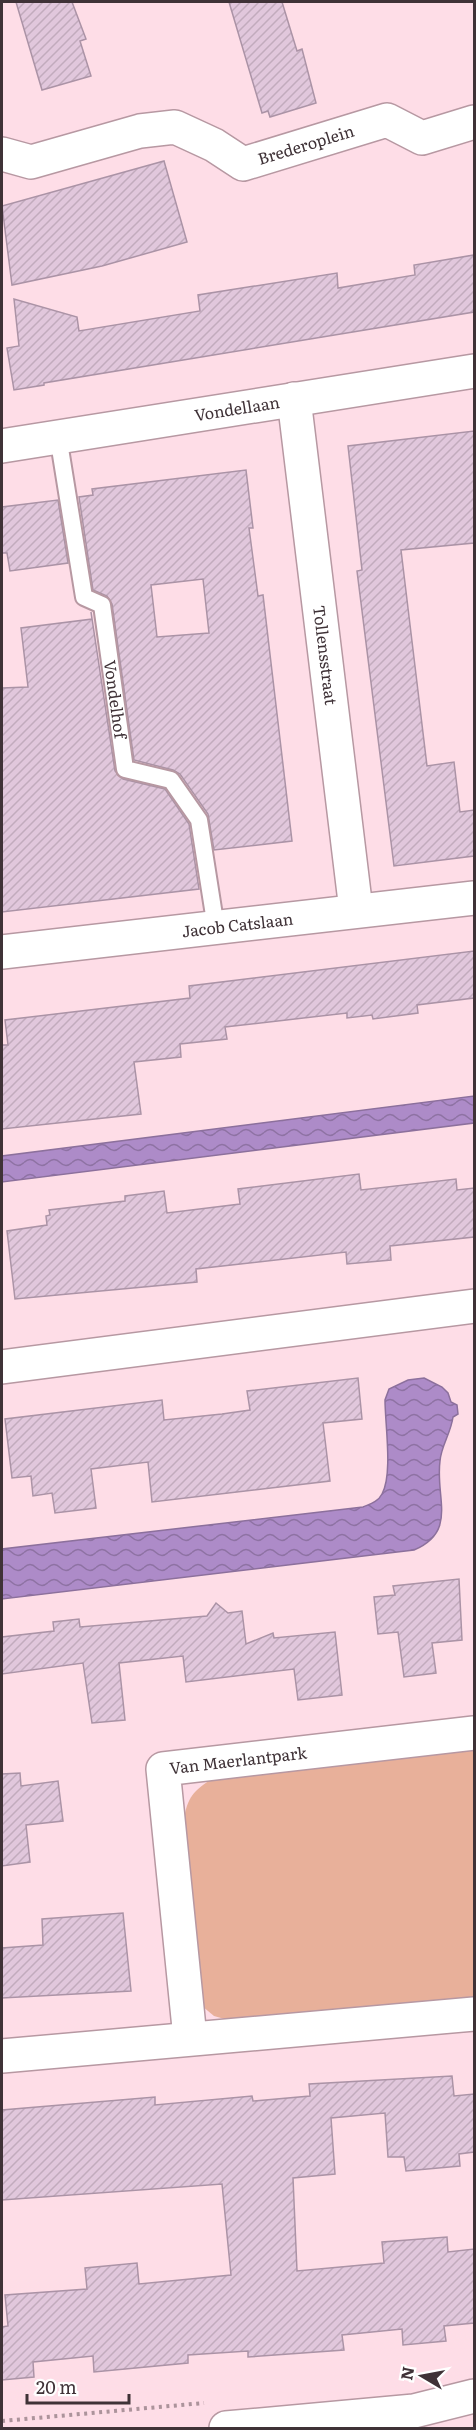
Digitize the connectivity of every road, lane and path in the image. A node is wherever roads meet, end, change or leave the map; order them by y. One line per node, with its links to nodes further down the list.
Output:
1 (474, 122): 2 (street, Brederoplein)
2 (2, 154)
3 (474, 371): 4 (street, Vondellaan)
4 (294, 399): 5 (street, Vondellaan); 8 (street, Tollensstraat)
5 (58, 436): 6 (street, Vondellaan); 9 (lane, Vondelhof)
6 (2, 446)
7 (474, 898): 8 (street, Jacob Catslaan)
8 (356, 910): 9 (street, Jacob Catslaan)
9 (216, 928): 10 (street, Jacob Catslaan)
10 (2, 952)
11 (474, 1306): 12 (street)
12 (2, 1367)
13 (474, 1733): 15 (street, Van Maerlantpark)
14 (474, 2014): 15 (street)
15 (190, 2038): 16 (street)
16 (2, 2056)
17 (474, 2397): 18 (street)
18 (226, 2428)

